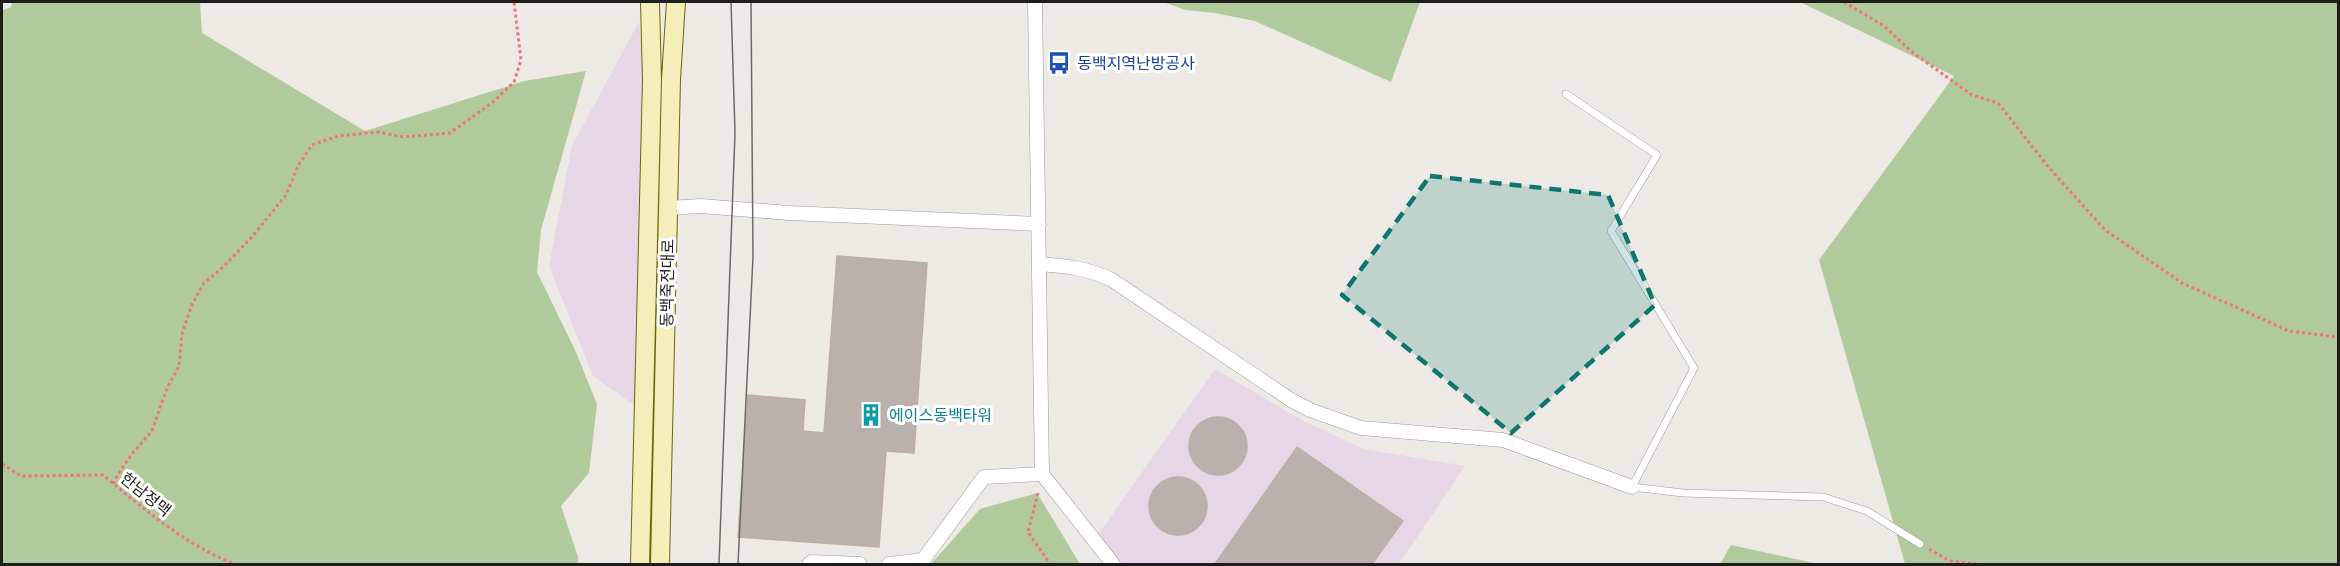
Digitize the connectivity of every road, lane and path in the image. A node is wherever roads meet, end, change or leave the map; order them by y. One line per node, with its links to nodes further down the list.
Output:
1 (514, 2): 13 (path)
2 (650, 2): 17 (main road, 동백죽전대로)
3 (676, 2): 7 (main road, 동백죽전대로)
4 (1035, 2): 8 (street)
5 (1844, 2): 10 (path)
6 (1566, 94): 14 (lane)
7 (668, 208): 8 (street); 18 (main road, 동백죽전대로)
8 (1039, 224): 9 (street)
9 (1039, 264): 12 (street); 14 (street)
10 (2338, 337)
11 (2, 464): 13 (path, 한남정맥)
12 (1042, 474): 21 (street); 22 (path); 23 (street)
13 (114, 484): 16 (path, 한남정맥)
14 (1632, 487): 15 (lane)
15 (1920, 544): 24 (path)
16 (234, 564)
17 (640, 564)
18 (660, 564)
19 (809, 564): 20 (street)
20 (860, 564)
21 (889, 564)
22 (1050, 564)
23 (1113, 564)
24 (1977, 564)

